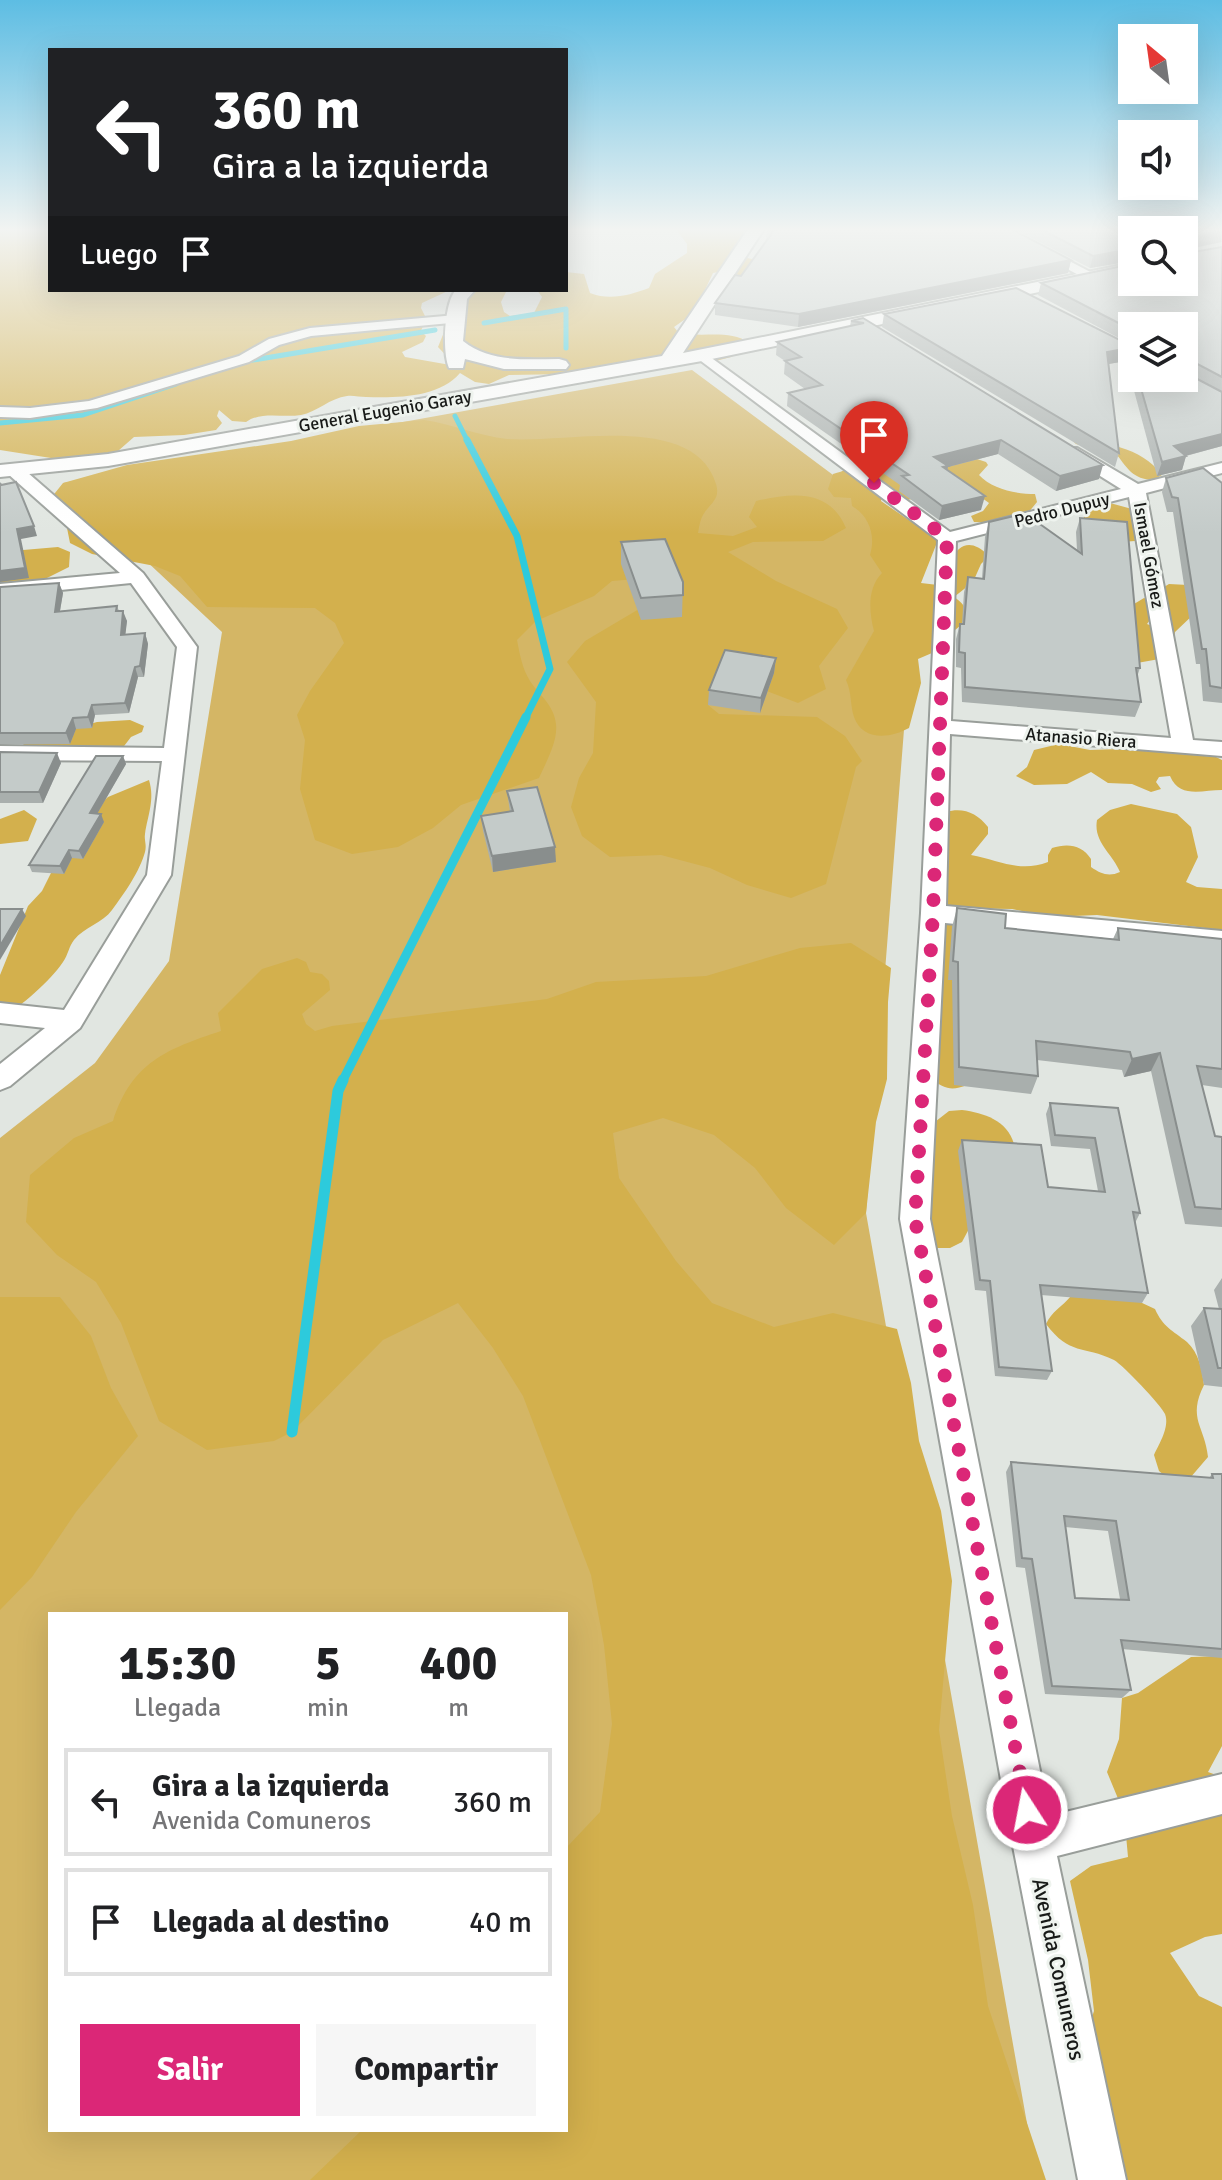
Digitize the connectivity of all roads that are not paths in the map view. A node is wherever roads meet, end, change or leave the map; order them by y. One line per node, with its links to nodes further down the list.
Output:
1 (324, 331): 11 (street)
2 (455, 331): 7 (street)
3 (685, 331): 9 (street)
4 (824, 331): 8 (street, General Eugenio Garay)
5 (876, 331): 6 (street)
6 (889, 339)
7 (454, 343): 9 (street); 10 (street)
8 (702, 355): 9 (street, General Eugenio Garay); 16 (street)
9 (663, 362): 10 (street, General Eugenio Garay)
10 (460, 397): 14 (street, General Eugenio Garay)
11 (0, 412)
12 (1059, 443): 15 (street, Ismael Gómez)
13 (1222, 468): 15 (street, Pedro Dupuy)
14 (5, 469): 17 (street)
15 (1137, 491): 16 (street, Pedro Dupuy); 20 (street, Ismael Gómez)
16 (947, 538): 19 (street, Avenida Comuneros)
17 (136, 577): 18 (street); 23 (street)
18 (0, 590)
19 (940, 727): 20 (street, Atanasio Riera); 24 (street, Avenida Comuneros)
20 (1183, 745): 21 (street, Atanasio Riera)
21 (1222, 749)
22 (0, 753): 23 (street)
23 (176, 755): 27 (street)
24 (933, 913): 25 (street); 30 (street, Avenida Comuneros)
25 (1222, 940)
26 (0, 1013): 27 (street)
27 (71, 1021): 28 (street)
28 (0, 1079)
29 (1222, 1794): 30 (street)
30 (1033, 1841): 31 (street, Avenida Comuneros)
31 (1102, 2180)

